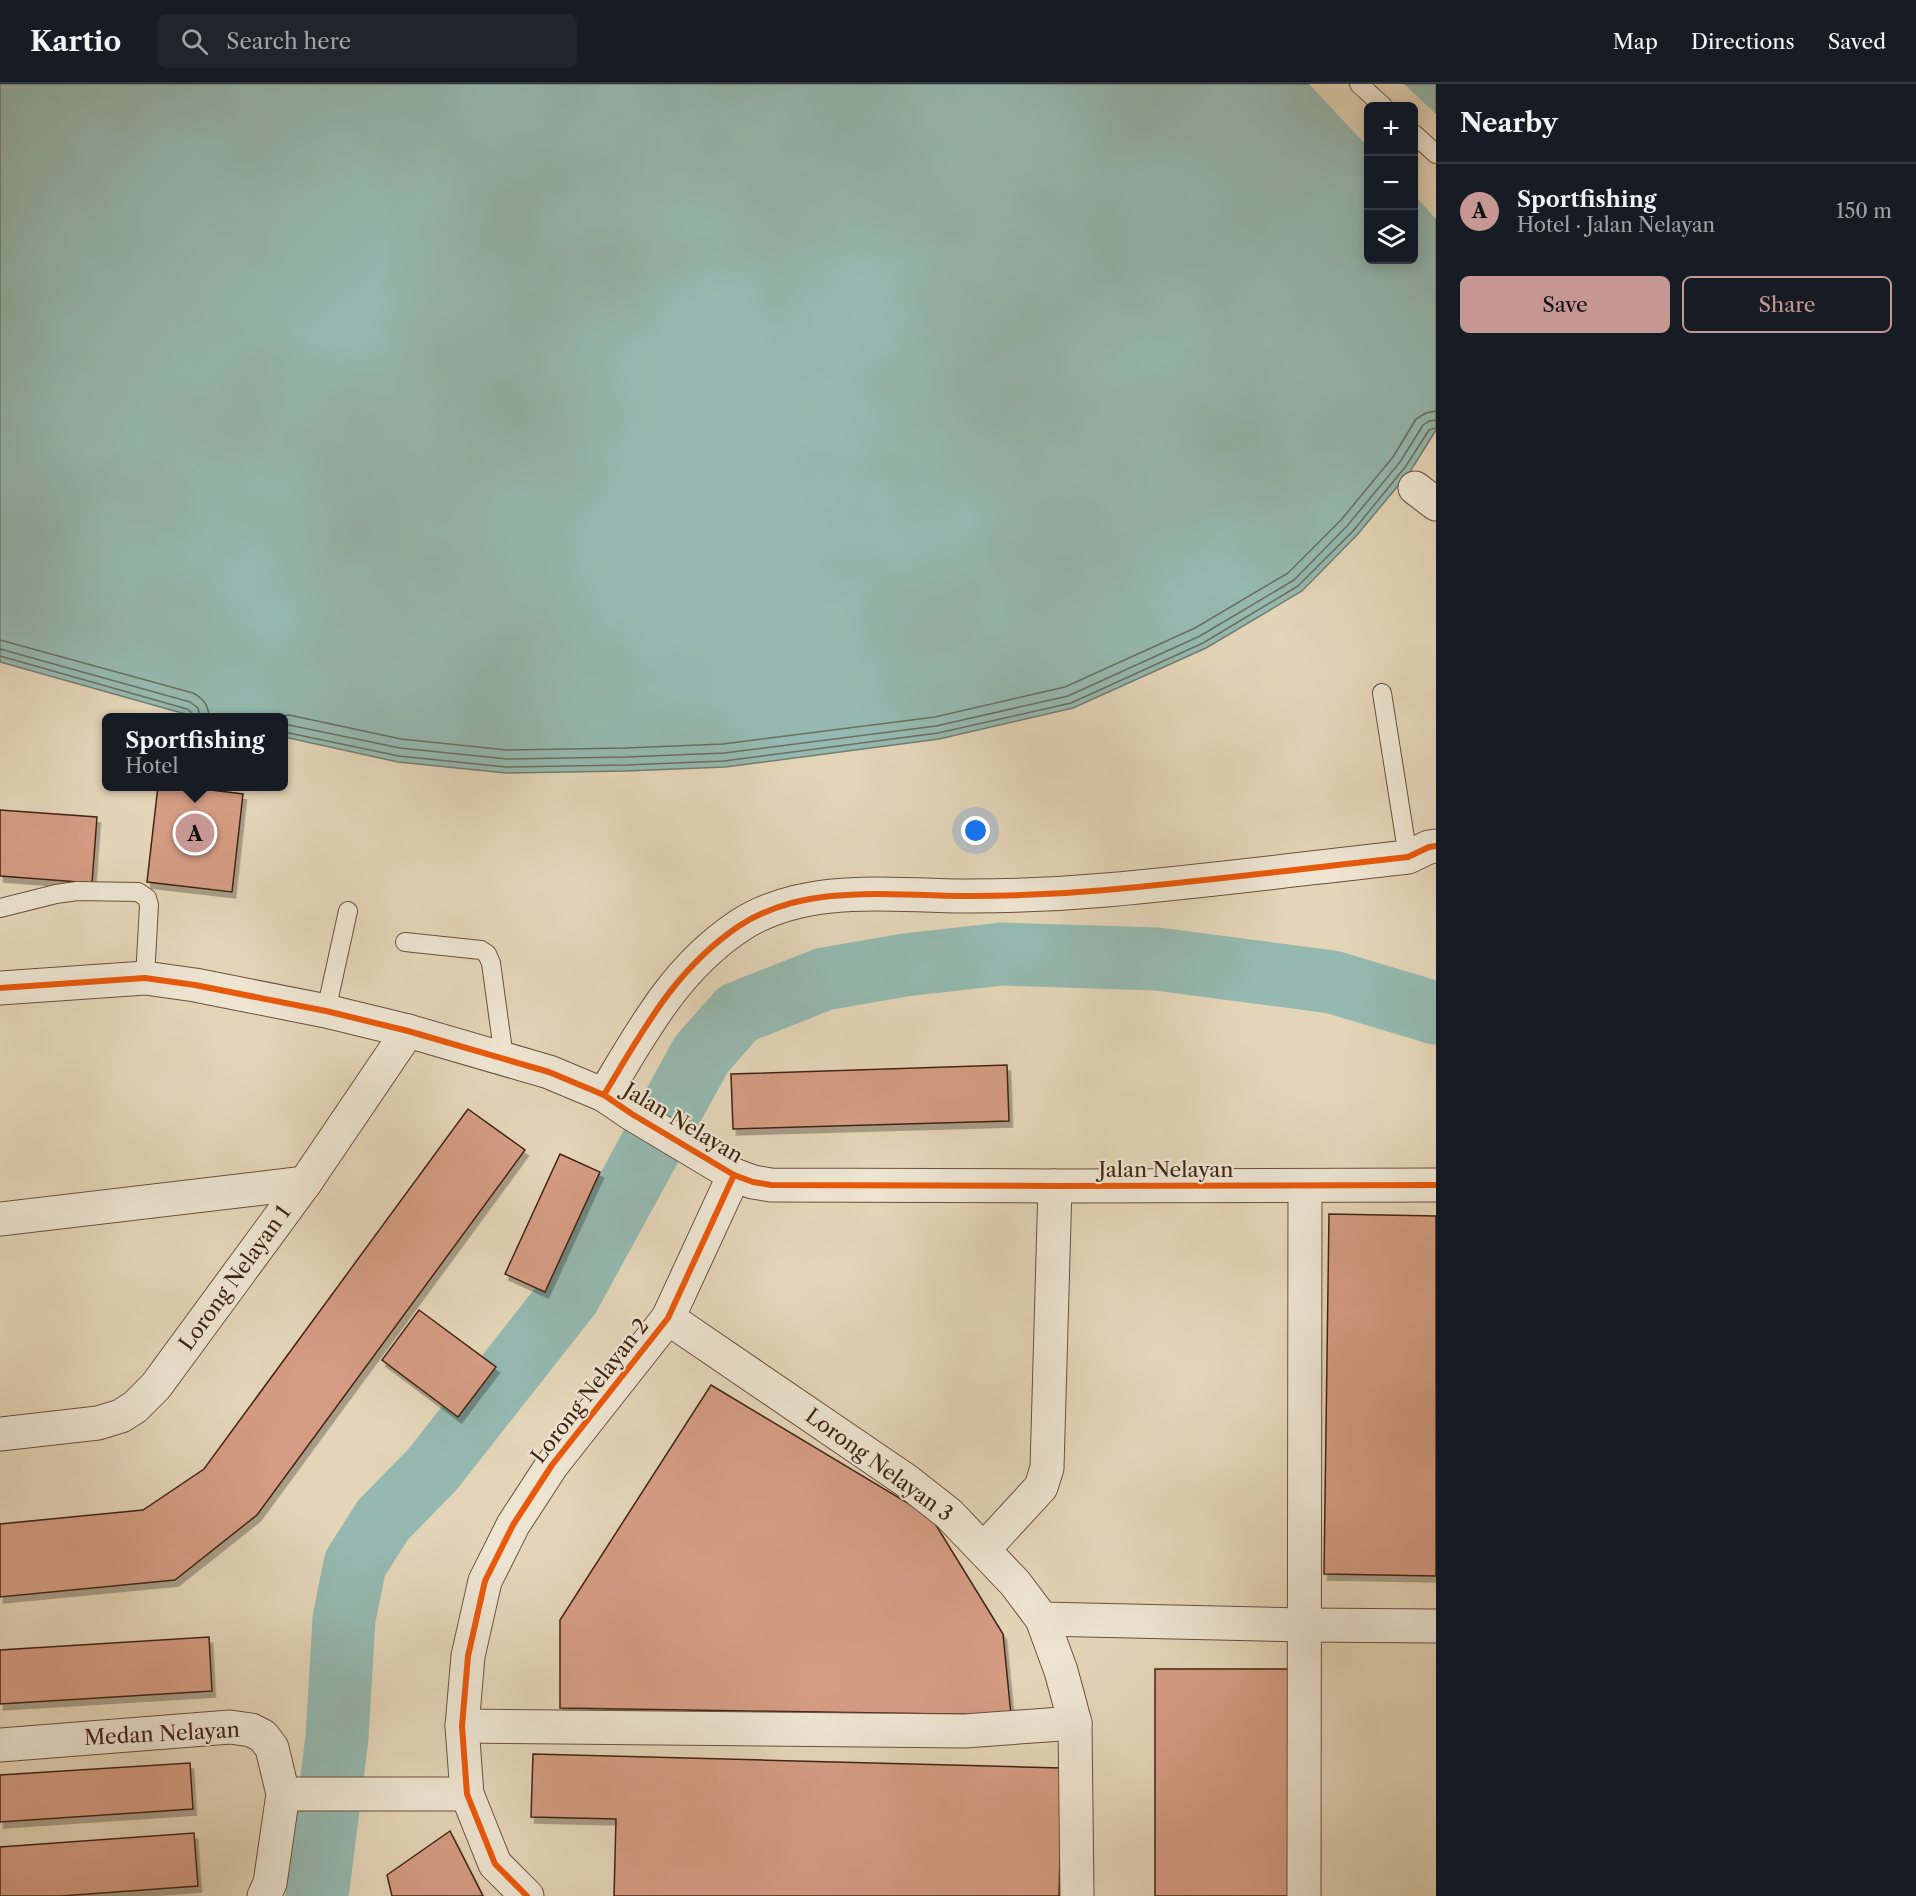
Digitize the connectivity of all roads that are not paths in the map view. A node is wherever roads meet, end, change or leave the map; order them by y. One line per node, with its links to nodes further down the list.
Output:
1 (1359, 84): 2 (lane)
2 (1379, 102)
3 (1418, 138): 4 (lane)
4 (1436, 154)
5 (1382, 693): 6 (lane)
6 (1422, 852): 15 (street)
7 (0, 908): 10 (lane)
8 (348, 911): 12 (lane)
9 (405, 942): 14 (lane)
10 (145, 978): 11 (street, Jalan Nelayan); 12 (street, Jalan Nelayan)
11 (0, 988)
12 (326, 1011): 13 (street, Jalan Nelayan)
13 (408, 1030): 14 (street, Jalan Nelayan); 17 (street, Lorong Nelayan 1)
14 (504, 1058): 15 (street, Jalan Nelayan)
15 (604, 1095): 16 (street, Jalan Nelayan)
16 (734, 1174): 19 (street, Jalan Nelayan); 22 (street, Lorong Nelayan 2)
17 (304, 1183): 21 (street); 23 (street, Lorong Nelayan 1)
18 (1436, 1185): 20 (street, Jalan Nelayan)
19 (1055, 1186): 20 (street, Jalan Nelayan); 24 (street)
20 (1305, 1186): 26 (street)
21 (0, 1219)
22 (668, 1318): 24 (street, Lorong Nelayan 3); 29 (street, Lorong Nelayan 2)
23 (0, 1434)
24 (984, 1549): 25 (street, Lorong Nelayan 3)
25 (1042, 1619): 26 (street); 28 (street, Lorong Nelayan 3)
26 (1304, 1625): 27 (street); 36 (street)
27 (1436, 1626)
28 (1076, 1723): 29 (street); 35 (street, Lorong Nelayan 3)
29 (462, 1726): 32 (street, Lorong Nelayan 2)
30 (0, 1745): 31 (street, Medan Nelayan)
31 (297, 1793): 32 (street); 33 (street, Medan Nelayan)
32 (467, 1794): 34 (street, Lorong Nelayan 2)
33 (264, 1896)
34 (527, 1896)
35 (1077, 1896)
36 (1304, 1896)

